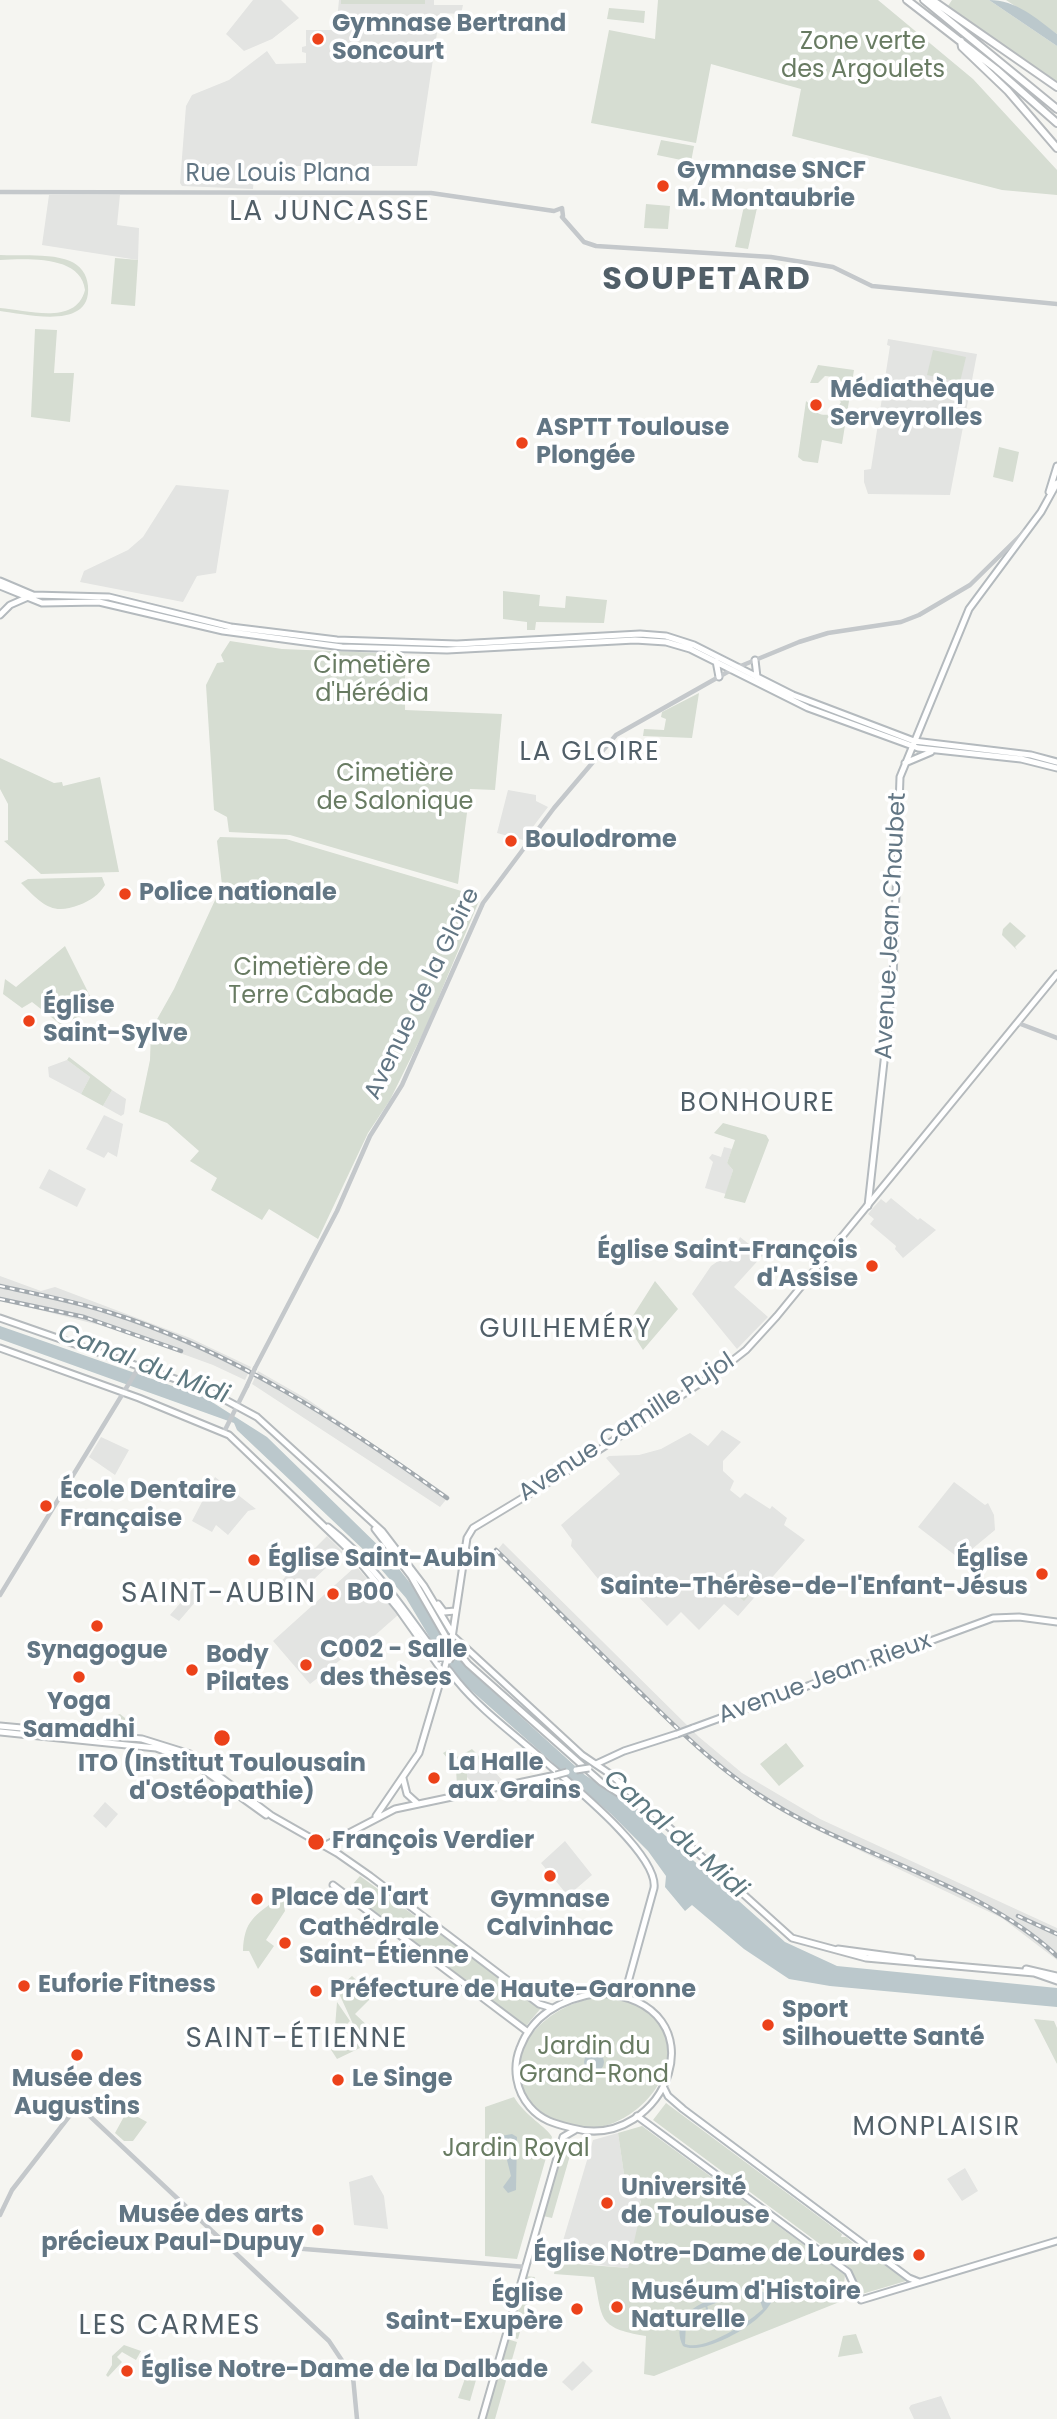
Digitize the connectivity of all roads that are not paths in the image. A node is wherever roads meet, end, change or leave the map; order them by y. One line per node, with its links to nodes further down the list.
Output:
1 (907, 0): 4 (highway)
2 (924, 0): 6 (highway)
3 (932, 0): 5 (highway)
4 (961, 40): 7 (highway); 8 (highway)
5 (1057, 87)
6 (1057, 109)
7 (1057, 122)
8 (1057, 148)
9 (0, 192): 10 (street, Rue Louis Plana)
10 (1057, 304)
11 (1057, 466): 13 (main road, Avenue Jean Chaubet)
12 (1057, 484): 13 (main road, Avenue Jean Chaubet)
13 (1045, 505): 14 (main road, Avenue Jean Chaubet)
14 (1025, 532): 18 (street, Avenue de la Gloire); 24 (main road, Avenue Jean Chaubet)
15 (0, 584): 16 (main road); 20 (main road)
16 (26, 598): 17 (main road); 19 (main road)
17 (0, 615)
18 (755, 660): 20 (street, Avenue de la Gloire); 23 (main road)
19 (716, 661): 21 (main road); 22 (main road)
20 (737, 667): 21 (street, Avenue de la Gloire); 23 (main road)
21 (731, 670): 22 (street, Avenue de la Gloire); 25 (main road)
22 (719, 677): 41 (street, Avenue de la Gloire, bridge)
23 (757, 677): 25 (main road)
24 (919, 729): 25 (main road, Avenue Jean Chaubet); 26 (main road)
25 (913, 743): 26 (main road); 28 (main road, Avenue Jean Chaubet)
26 (933, 748): 27 (main road); 28 (main road); 29 (main road)
27 (1057, 762)
28 (905, 763): 33 (main road, Avenue Jean Chaubet)
29 (1057, 768)
30 (1057, 974): 31 (main road, Avenue Camille Pujol)
31 (1018, 1023): 32 (street); 35 (main road, Avenue Camille Pujol)
32 (1057, 1038)
33 (873, 1175): 34 (main road, Avenue Jean Chaubet); 35 (main road)
34 (871, 1185): 35 (main road); 36 (main road, Avenue Jean Chaubet)
35 (882, 1189): 36 (main road, Avenue Camille Pujol)
36 (868, 1206): 47 (main road, Avenue Camille Pujol)
37 (0, 1318): 39 (main road)
38 (0, 1348): 40 (main road)
39 (138, 1368): 40 (street); 41 (main road)
40 (125, 1391): 42 (main road); 46 (street)
41 (236, 1407): 42 (street, Avenue de la Gloire); 43 (main road)
42 (224, 1432): 44 (main road)
43 (366, 1518): 45 (main road); 49 (main road)
44 (320, 1521): 52 (main road); 69 (main road)
45 (424, 1586): 47 (main road); 49 (main road)
46 (0, 1595)
47 (455, 1611): 49 (main road)
48 (1057, 1622): 58 (main road, Avenue Jean Rieux, bridge)
49 (451, 1636): 50 (main road, bridge); 51 (main road); 63 (main road)
50 (450, 1647): 51 (main road, bridge); 52 (main road, bridge); 53 (main road, bridge)
51 (463, 1650): 53 (main road, bridge); 57 (main road)
52 (435, 1658): 53 (main road)
53 (444, 1670): 60 (main road)
54 (0, 1726): 56 (main road)
55 (0, 1732): 56 (main road)
56 (82, 1736): 66 (main road)
57 (581, 1758): 58 (main road); 59 (main road, bridge)
58 (596, 1764): 59 (main road, Avenue Jean Rieux, bridge); 61 (main road)
59 (576, 1770): 62 (main road, bridge)
60 (403, 1778): 62 (main road); 64 (main road)
61 (631, 1795): 63 (main road); 65 (main road)
62 (417, 1804): 64 (main road)
63 (650, 1812): 65 (main road)
64 (373, 1818): 66 (main road)
65 (673, 1831): 68 (main road)
66 (324, 1846): 70 (main road)
67 (334, 1885): 71 (main road)
68 (1057, 1978)
69 (627, 1997): 70 (main road); 72 (main road)
70 (552, 2008): 71 (main road)
71 (528, 2032): 74 (main road)
72 (664, 2088): 73 (main road); 81 (main road)
73 (637, 2116): 75 (main road); 83 (main road)
74 (556, 2125): 75 (main road); 76 (main road)
75 (576, 2130): 76 (main road)
76 (563, 2137): 80 (main road)
77 (0, 2215): 79 (street)
78 (1057, 2241): 82 (main road)
79 (231, 2249): 80 (street); 84 (street)
80 (526, 2267): 85 (main road)
81 (907, 2276): 82 (main road); 83 (main road)
82 (920, 2283): 83 (main road)
83 (903, 2287)
84 (357, 2419)
85 (482, 2419)

